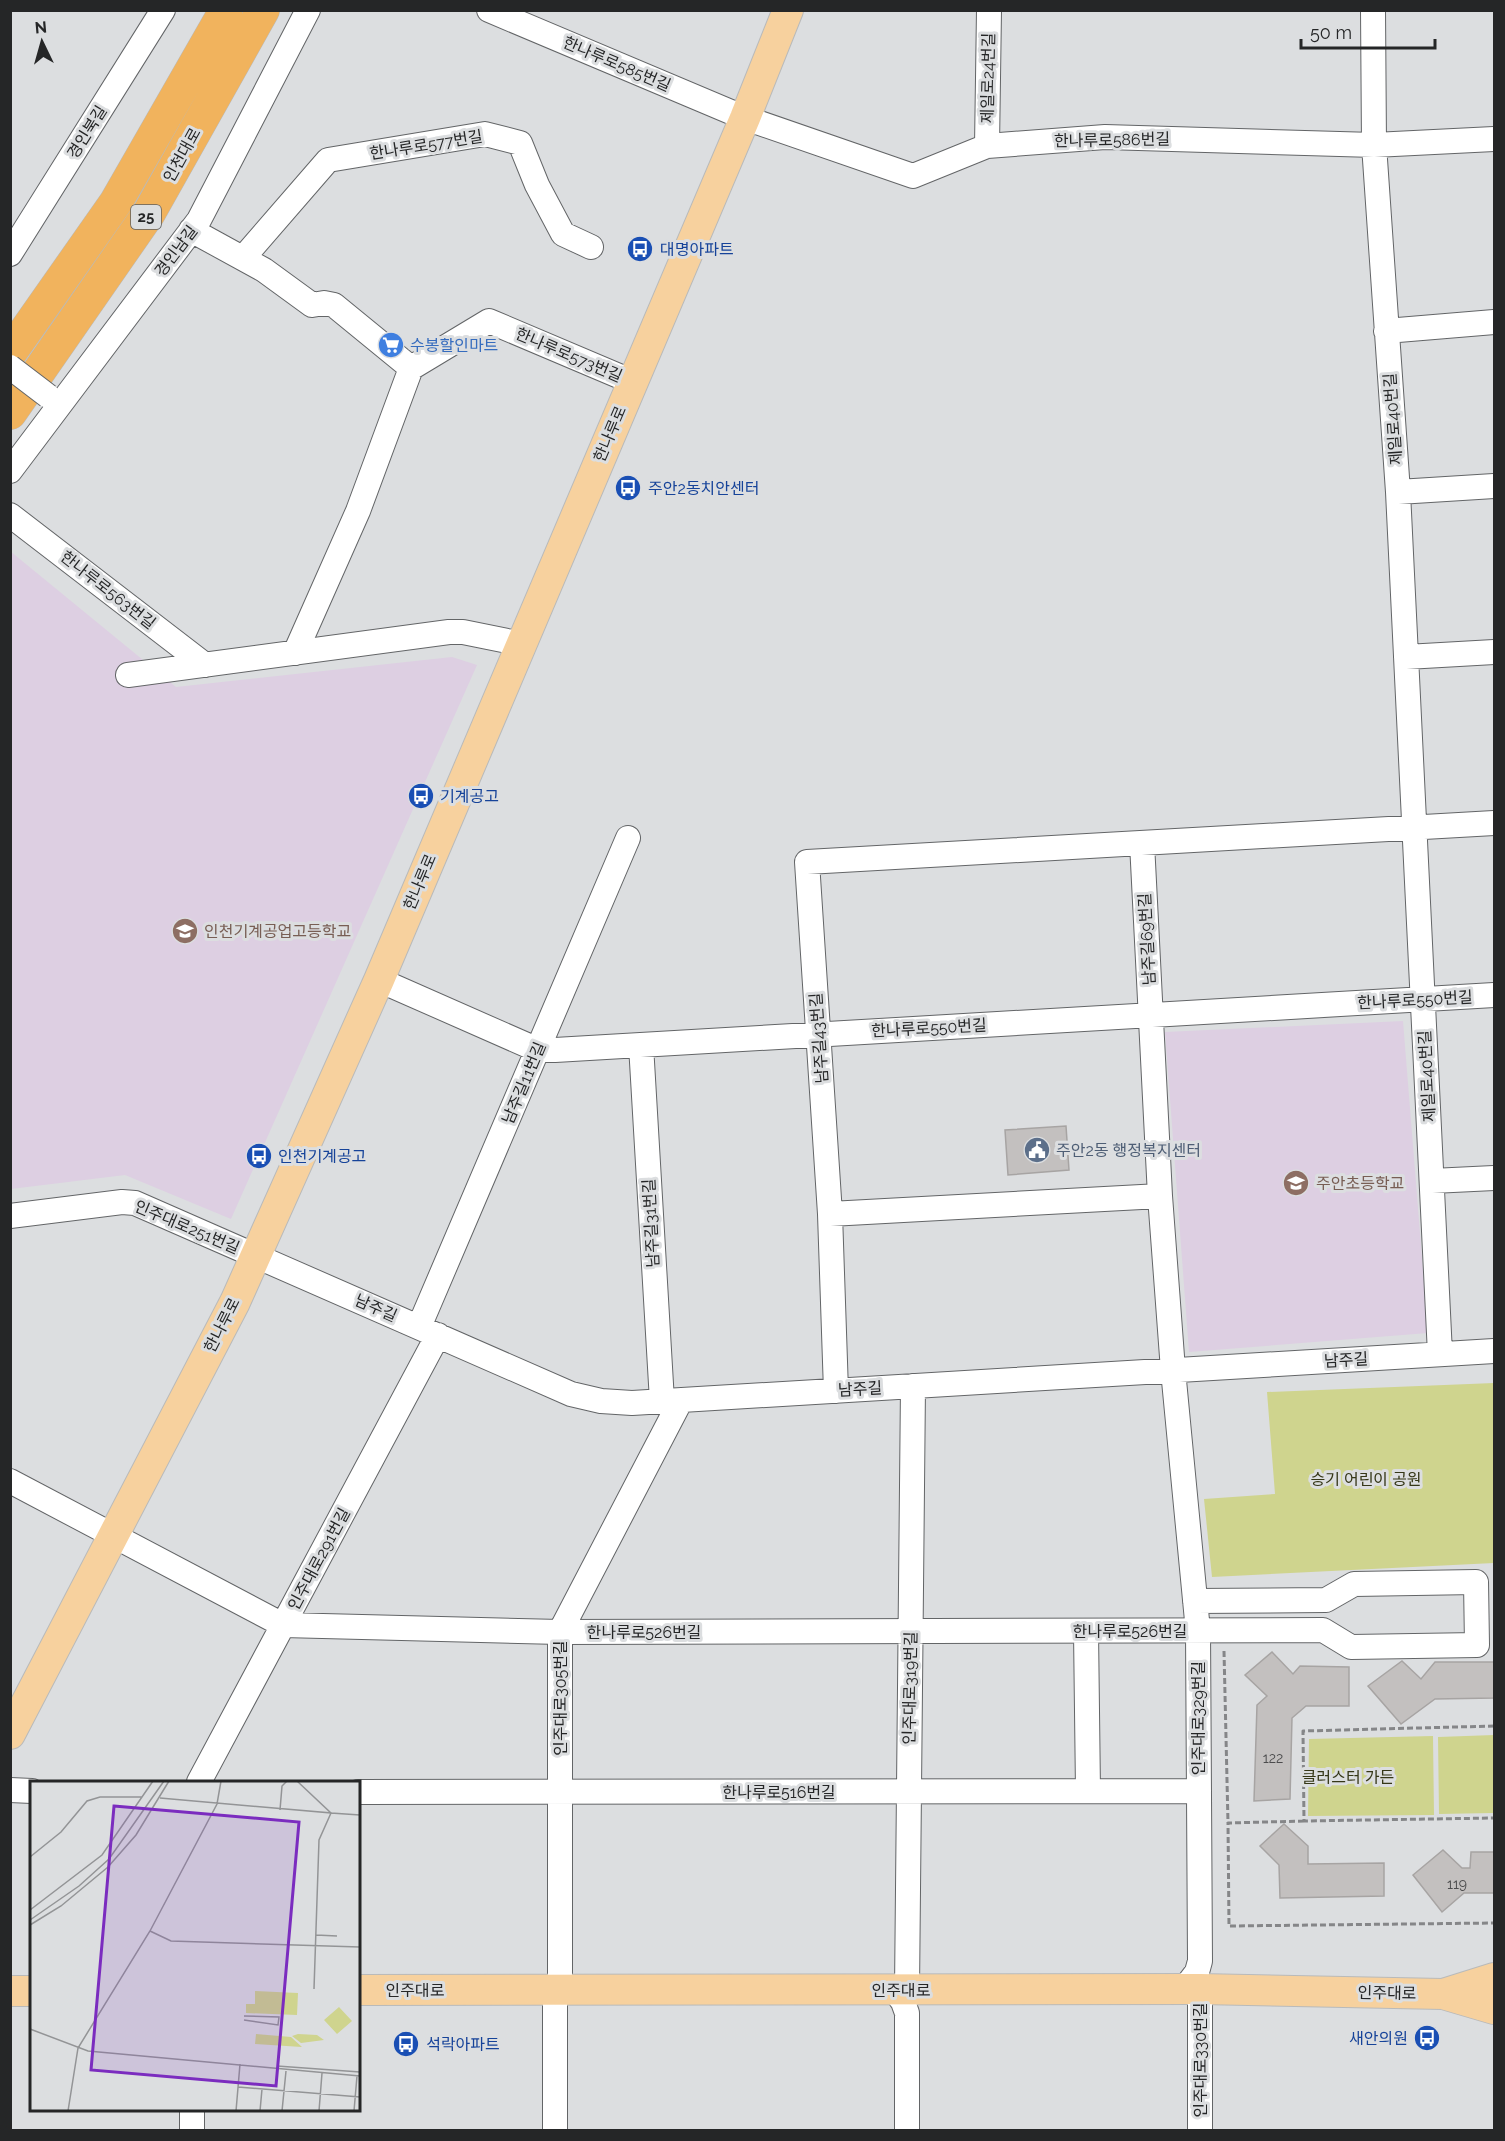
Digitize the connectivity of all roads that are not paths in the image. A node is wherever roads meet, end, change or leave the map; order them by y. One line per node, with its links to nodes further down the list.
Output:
1 (163, 10): 16 (street, 경인북길)
2 (226, 10): 20 (highway, 인천대로 / 25)
3 (263, 10): 25 (highway, 인천대로 / 25)
4 (308, 10): 14 (street, 경인남길)
5 (489, 10): 9 (street, 한나루로585번길)
6 (789, 10): 10 (main road, 한나루로)
7 (989, 10): 13 (street, 제일로24번길)
8 (1373, 10): 12 (street, 제일로40번길)
9 (516, 16): 10 (street, 한나루로585번길)
10 (745, 118): 13 (street, 한나루로586번길); 23 (main road, 한나루로)
11 (1494, 139): 12 (street, 한나루로586번길)
12 (1374, 145): 13 (street, 한나루로586번길); 19 (street, 제일로40번길)
13 (987, 146)
14 (192, 230): 17 (street); 24 (street, 경인남길)
15 (591, 247): 17 (street, 한나루로577번길)
16 (10, 254)
17 (243, 258): 22 (street)
18 (1494, 322): 19 (street)
19 (1386, 331): 28 (street, 제일로40번길)
20 (10, 353)
21 (10, 367): 24 (street, bridge)
22 (411, 368): 23 (street, 한나루로573번길); 32 (street)
23 (633, 382): 30 (main road, 한나루로)
24 (54, 400): 26 (street, 경인남길)
25 (10, 413)
26 (10, 471)
27 (1494, 486): 28 (street)
28 (1398, 492): 33 (street, 제일로40번길)
29 (10, 515): 34 (street, 한나루로563번길)
30 (522, 644): 32 (street); 40 (main road, 한나루로)
31 (1494, 652): 33 (street)
32 (295, 653): 34 (street)
33 (1406, 657): 37 (street, 제일로40번길)
34 (205, 665): 35 (street)
35 (128, 675)
36 (1494, 823): 37 (street)
37 (1414, 828): 39 (street); 42 (street, 제일로40번길)
38 (628, 838): 46 (street, 남주길11번길)
39 (1142, 843): 43 (street, 남주길69번길); 44 (street, 남주길43번길)
40 (379, 980): 46 (street, 한나루로550번길); 52 (main road, 한나루로)
41 (1494, 995): 42 (street, 한나루로550번길)
42 (1423, 999): 43 (street, 한나루로550번길); 48 (street, 제일로40번길)
43 (1151, 1016): 44 (street, 한나루로550번길); 49 (street, 남주길69번길)
44 (819, 1035): 45 (street, 한나루로550번길); 50 (street, 남주길43번길)
45 (641, 1045): 46 (street, 한나루로550번길); 59 (street, 남주길31번길)
46 (538, 1050): 53 (street, 남주길11번길)
47 (1494, 1178): 48 (street)
48 (1432, 1181): 55 (street, 제일로40번길)
49 (1160, 1196): 50 (street); 56 (street, 남주길69번길)
50 (830, 1214): 58 (street, 남주길43번길)
51 (10, 1216): 52 (street, 인주대로251번길)
52 (256, 1256): 53 (street, 남주길); 61 (main road, 한나루로)
53 (428, 1331): 59 (street, 남주길); 63 (street, 인주대로291번길)
54 (1494, 1351): 55 (street, 남주길)
55 (1440, 1354): 56 (street, 남주길)
56 (1173, 1370): 57 (street, 남주길); 62 (street, 인주대로329번길)
57 (913, 1386): 58 (street, 남주길); 67 (street, 인주대로319번길)
58 (836, 1391): 59 (street, 남주길)
59 (671, 1401): 66 (street, 인주대로305번길)
60 (10, 1480): 61 (street, 한나루로526번길)
61 (114, 1535): 63 (street, 한나루로526번길); 68 (main road, 한나루로)
62 (1195, 1601): 65 (street, 인주대로329번길); 65 (street, 한나루로526번길)
63 (283, 1625): 66 (street, 한나루로526번길); 69 (street, 인주대로291번길)
64 (1086, 1631): 65 (street, 한나루로526번길); 67 (street, 한나루로526번길); 72 (street)
65 (1198, 1631): 73 (street, 인주대로329번길)
66 (560, 1632): 67 (street, 한나루로526번길); 76 (street, 인주대로305번길)
67 (910, 1632): 75 (street, 인주대로319번길)
68 (10, 1734)
69 (200, 1781)
70 (10, 1790): 71 (street)
71 (30, 1791)
72 (1088, 1791): 73 (street, 한나루로516번길); 75 (street, 한나루로516번길)
73 (1199, 1791): 78 (street, 인주대로329번길)
74 (360, 1792): 76 (street, 한나루로516번길)
75 (909, 1792): 76 (street, 한나루로516번길); 81 (street, 인주대로319번길)
76 (560, 1793): 80 (street, 인주대로305번길)
77 (1494, 1978): 84 (main road, 인주대로)
78 (1192, 1989): 81 (main road, 인주대로); 84 (main road, 인주대로); 90 (street, 인주대로330번길)
79 (360, 1990): 80 (main road, 인주대로)
80 (558, 1990): 81 (main road, 인주대로); 88 (street, 인주대로305번길)
81 (900, 1990): 89 (street)
82 (10, 1991): 83 (main road)
83 (30, 1991)
84 (1443, 1994): 85 (main road, 인주대로)
85 (1494, 2009)
86 (192, 2111): 87 (street)
87 (192, 2130)
88 (555, 2130)
89 (907, 2130)
90 (1200, 2130)

